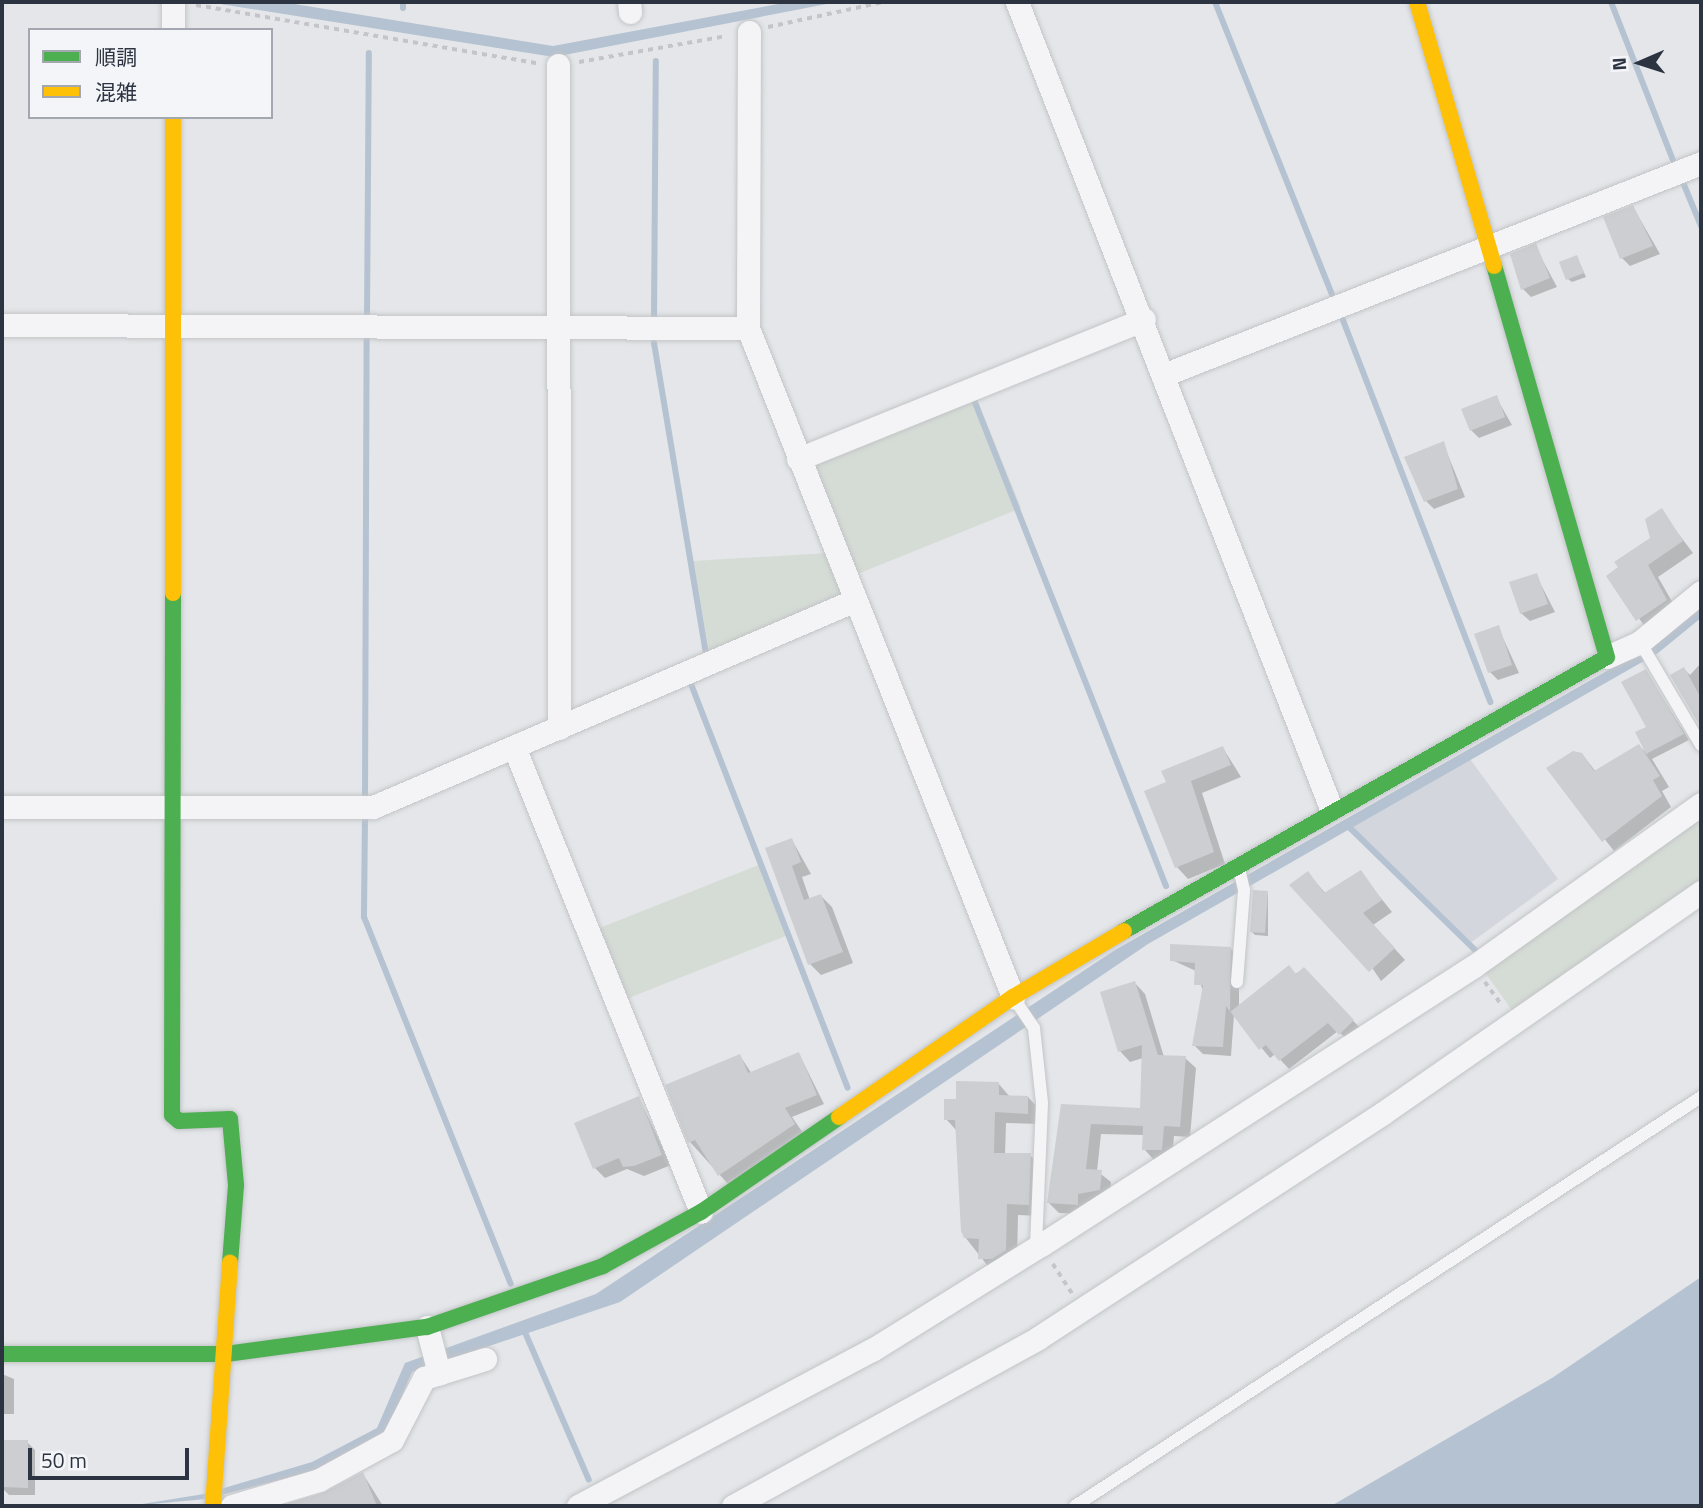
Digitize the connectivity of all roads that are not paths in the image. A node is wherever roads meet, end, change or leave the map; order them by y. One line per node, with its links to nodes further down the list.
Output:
1 (1017, 2): 10 (street)
2 (1417, 2): 9 (street)
3 (182, 3): 4 (street)
4 (174, 28)
5 (750, 32): 14 (street)
6 (558, 65): 13 (street)
7 (173, 119): 12 (street)
8 (1701, 163): 9 (street)
9 (1488, 248): 15 (street); 20 (street)
10 (1144, 319): 15 (street); 16 (street)
11 (2, 326): 12 (street)
12 (172, 326): 13 (street); 26 (street)
13 (559, 327): 14 (street); 21 (street)
14 (748, 328): 16 (street)
15 (1166, 374): 27 (street)
16 (798, 459): 18 (street)
17 (1701, 592): 19 (street)
18 (853, 601): 21 (street); 31 (street)
19 (1642, 645): 20 (street); 22 (lane)
20 (1606, 657): 27 (street)
21 (559, 727): 23 (street)
22 (1701, 745)
23 (514, 747): 26 (street); 33 (street)
24 (1701, 804): 34 (street)
25 (2, 807): 26 (street)
26 (171, 808): 37 (street)
27 (1331, 808): 28 (street)
28 (1239, 869): 30 (lane); 31 (street)
29 (1701, 892): 41 (street)
30 (1237, 982)
31 (1013, 997): 33 (street); 34 (lane)
32 (1701, 1097): 42 (lane)
33 (701, 1212): 35 (street)
34 (1038, 1247): 40 (street)
35 (434, 1353): 37 (street); 38 (street); 39 (street)
36 (2, 1354): 37 (street)
37 (226, 1354): 39 (street)
38 (485, 1359)
39 (219, 1506)
40 (578, 1506)
41 (733, 1506)
42 (1075, 1506)

